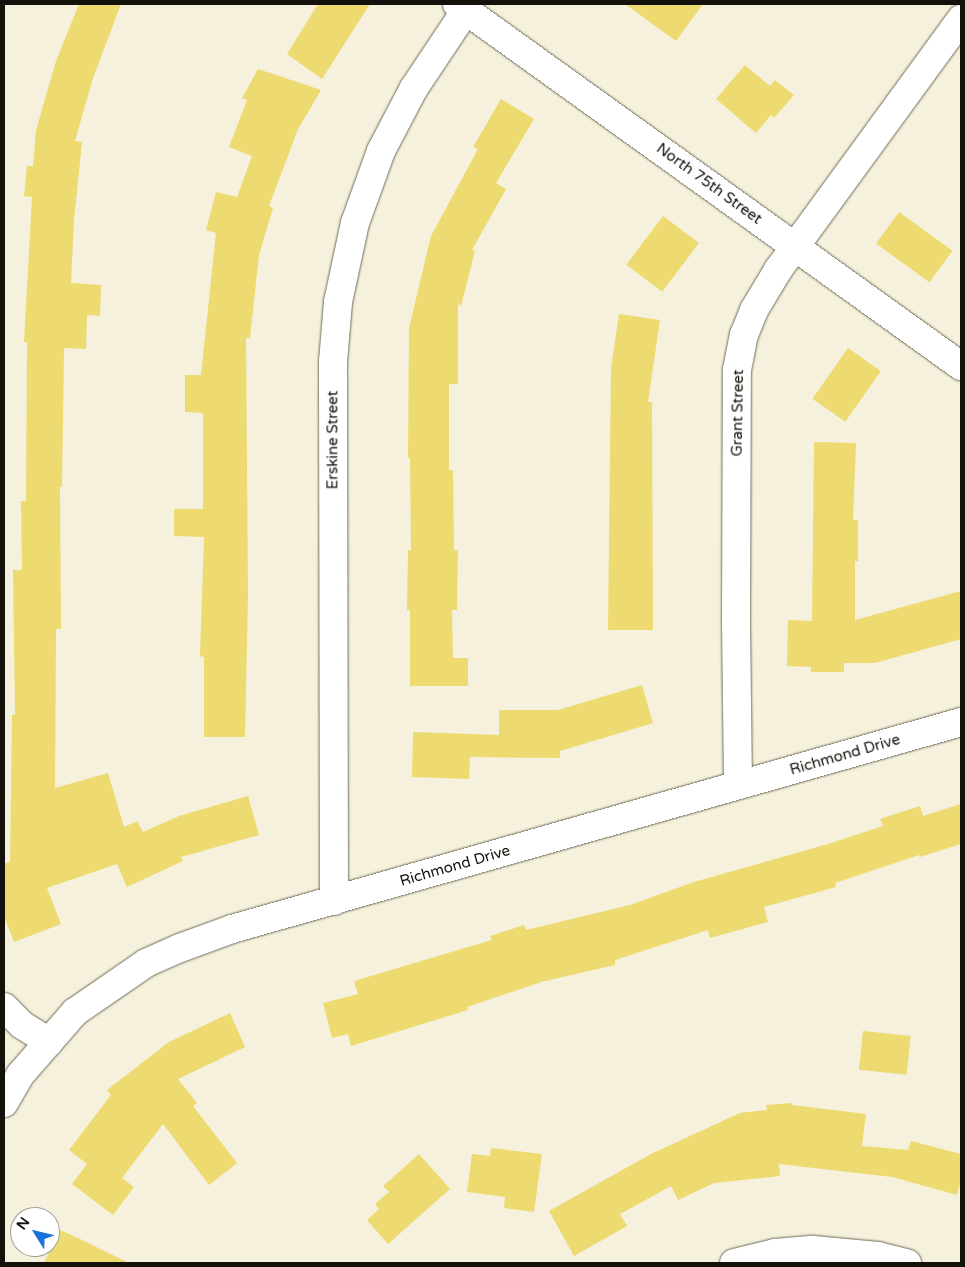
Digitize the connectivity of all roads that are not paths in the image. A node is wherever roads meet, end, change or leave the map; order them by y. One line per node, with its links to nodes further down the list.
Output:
1 (462, 7): 3 (street, North 75th Street); 7 (street, Erskine Street)
2 (961, 19): 3 (street, Grant Street)
3 (796, 247): 4 (street, North 75th Street); 6 (street, Grant Street)
4 (961, 366)
5 (961, 722): 6 (street, Richmond Drive)
6 (738, 785): 7 (street, Richmond Drive)
7 (334, 901): 9 (street, Richmond Drive)
8 (4, 1007): 9 (street)
9 (49, 1042): 10 (street, Richmond Drive)
10 (4, 1102)
11 (734, 1263): 12 (street)
12 (907, 1263)

